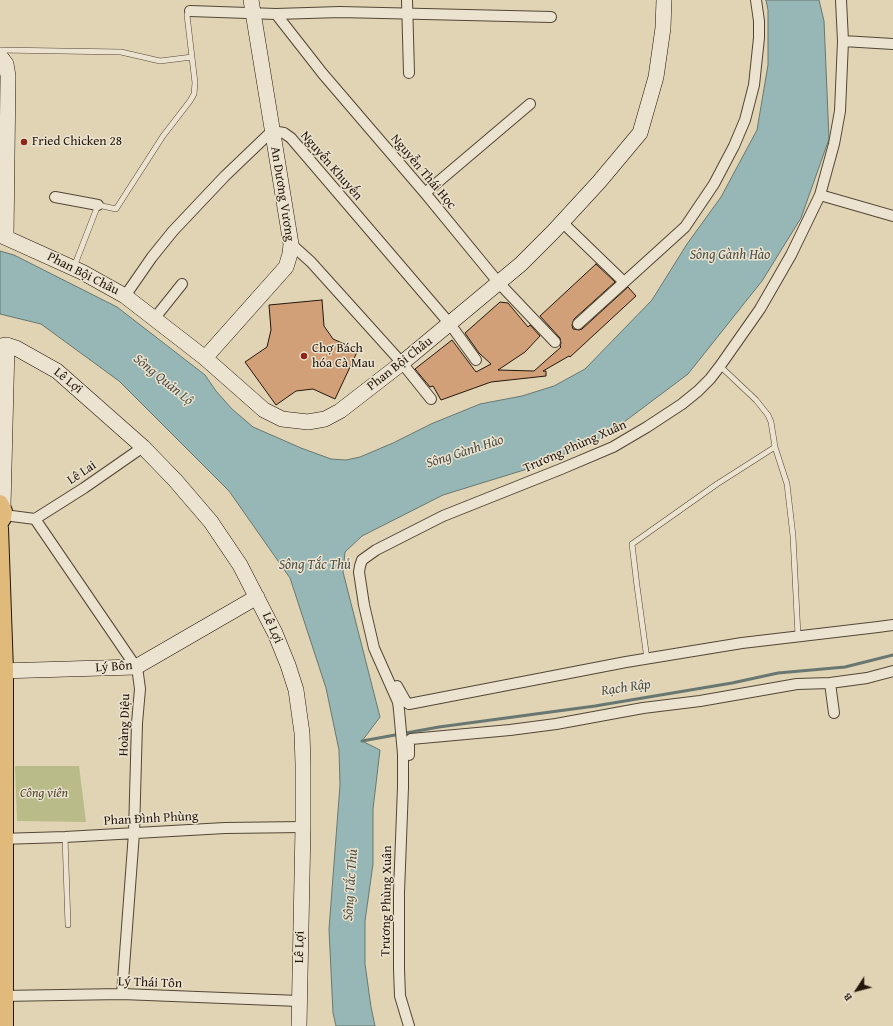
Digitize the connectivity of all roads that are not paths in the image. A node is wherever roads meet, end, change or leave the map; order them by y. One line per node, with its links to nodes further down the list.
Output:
1 (407, 0): 8 (street)
2 (664, 0): 23 (street, Phan Bội Châu)
3 (756, 0): 28 (street)
4 (841, 0): 10 (street, Trương Phùng Xuân)
5 (252, 7): 6 (street); 7 (street); 17 (street, An Dương Vương)
6 (190, 11): 14 (lane)
7 (276, 14): 8 (street); 18 (street, Nguyễn Thái Học)
8 (408, 14): 9 (street); 15 (street)
9 (551, 17)
10 (843, 41): 11 (street); 19 (street, Trương Phùng Xuân)
11 (893, 44)
12 (0, 50): 14 (lane)
13 (0, 56): 24 (street)
14 (192, 57): 21 (lane)
15 (409, 73)
16 (530, 104): 18 (street)
17 (272, 131): 25 (street, An Dương Vương); 30 (street); 32 (street, Nguyễn Khuyến)
18 (425, 193): 27 (street, Nguyễn Thái Học)
19 (820, 195): 22 (street); 39 (street, Trương Phùng Xuân)
20 (55, 197): 21 (street)
21 (98, 205): 26 (lane)
22 (893, 216)
23 (562, 222): 27 (street, Phan Bội Châu); 28 (street)
24 (3, 236): 26 (street, Phan Bội Châu)
25 (291, 244): 36 (street, An Dương Vương); 38 (street)
26 (74, 268): 30 (street, Phan Bội Châu)
27 (498, 282): 32 (street, Phan Bội Châu); 34 (street, Nguyễn Thái Học)
28 (624, 282): 33 (street)
29 (182, 284): 31 (street)
30 (125, 296): 31 (street, Phan Bội Châu)
31 (154, 319): 36 (street, Phan Bội Châu)
32 (450, 324): 37 (street, Nguyễn Khuyến); 38 (street, Phan Bội Châu)
33 (578, 324)
34 (555, 342)
35 (4, 346): 41 (street, Lê Lợi); 43 (street)
36 (205, 358): 38 (street, Phan Bội Châu)
37 (476, 360)
38 (402, 363): 40 (street)
39 (720, 366): 42 (lane); 49 (street, Trương Phùng Xuân)
40 (431, 399)
41 (143, 447): 44 (street, Lê Lai); 45 (street, Lê Lợi)
42 (775, 447): 47 (lane); 48 (lane)
43 (1, 515): 44 (street); 51 (main road)
44 (35, 519): 50 (street, Hoàng Diệu)
45 (257, 597): 50 (street, Lý Bôn); 56 (street, Lê Lợi)
46 (893, 624): 47 (street)
47 (798, 636): 48 (street)
48 (647, 659): 49 (street)
49 (381, 663): 55 (street, Trương Phùng Xuân)
50 (136, 666): 51 (street, Lý Bôn); 57 (street, Hoàng Diệu)
51 (2, 671): 59 (main road)
52 (893, 671): 53 (street)
53 (830, 683): 54 (street); 55 (street)
54 (834, 713)
55 (403, 787): 66 (street, Trương Phùng Xuân)
56 (303, 827): 57 (street, Phan Đình Phùng); 63 (street, Lê Lợi)
57 (134, 833): 58 (street, Phan Đình Phùng); 61 (street, Hoàng Diệu)
58 (65, 837): 59 (street, Phan Đình Phùng); 60 (lane)
59 (2, 839): 62 (main road)
60 (68, 924)
61 (122, 994): 62 (street, Lý Thái Tôn); 63 (street, Lý Thái Tôn)
62 (2, 996): 64 (main road)
63 (299, 1001): 65 (street, Lê Lợi)
64 (5, 1026)
65 (299, 1026)
66 (409, 1026)

